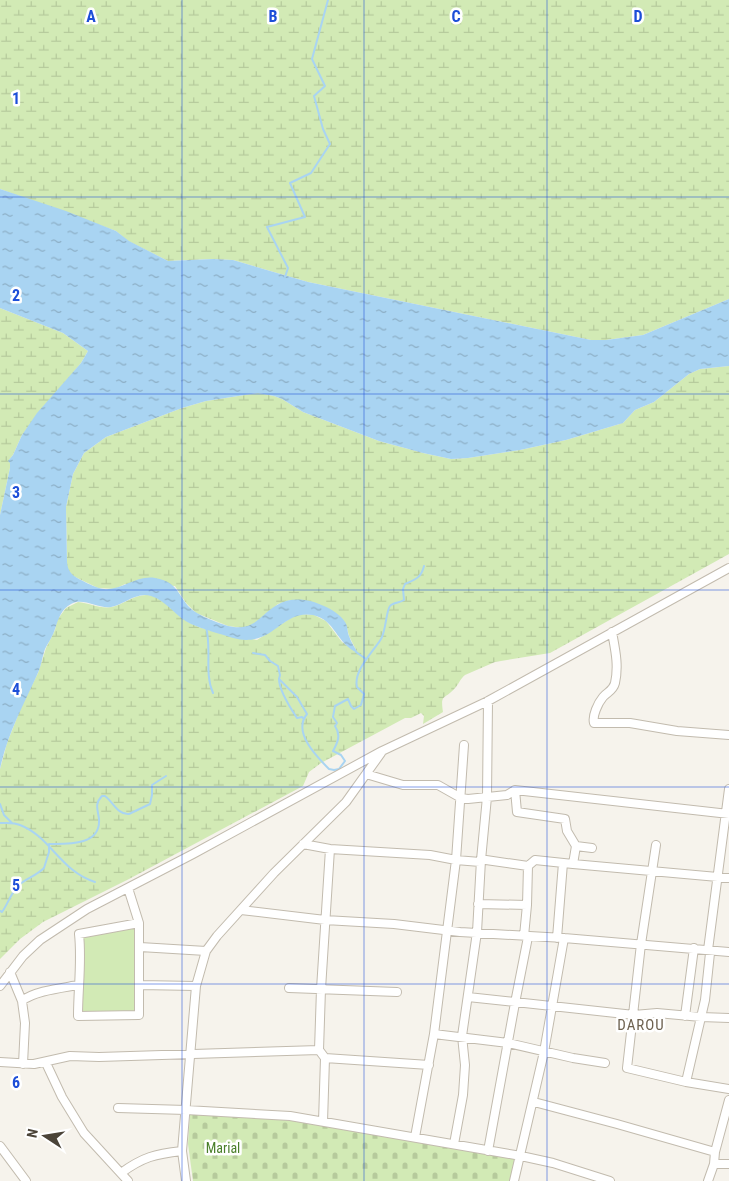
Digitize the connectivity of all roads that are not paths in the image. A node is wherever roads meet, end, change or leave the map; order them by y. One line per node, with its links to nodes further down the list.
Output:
1 (729, 568): 2 (street)
2 (612, 632): 3 (street); 4 (street)
3 (488, 701): 6 (street); 11 (street)
4 (729, 735)
5 (464, 745): 10 (street)
6 (382, 751): 7 (street); 26 (street)
7 (366, 774): 10 (street); 13 (street)
8 (729, 789): 12 (street)
9 (515, 790): 11 (street); 12 (street); 15 (street)
10 (461, 798): 11 (street); 18 (street)
11 (487, 798): 19 (street)
12 (728, 814): 24 (street)
13 (303, 844): 16 (street); 29 (street)
14 (656, 845): 23 (street)
15 (576, 846): 17 (street); 21 (street)
16 (330, 848): 18 (street); 30 (street)
17 (592, 848)
18 (456, 860): 19 (street); 32 (street)
19 (480, 860): 22 (street); 27 (street)
20 (564, 863): 21 (street); 22 (street); 35 (street)
21 (573, 864): 23 (street)
22 (528, 866): 28 (street)
23 (652, 871): 24 (street); 36 (street)
24 (717, 877): 25 (street); 39 (street)
25 (729, 878)
26 (128, 888): 31 (street); 42 (street)
27 (478, 904): 28 (street); 33 (street)
28 (527, 905): 34 (street)
29 (241, 910): 30 (street); 40 (street)
30 (325, 920): 32 (street); 48 (street)
31 (139, 923): 37 (street); 43 (street)
32 (447, 931): 33 (street); 58 (street)
33 (476, 932): 34 (street); 50 (street)
34 (526, 936): 35 (street); 52 (street)
35 (561, 938): 36 (street); 53 (street)
36 (641, 944): 38 (street); 54 (street)
37 (140, 947): 40 (street); 44 (street)
38 (694, 948): 39 (street); 55 (street)
39 (708, 950): 41 (street); 56 (street)
40 (206, 951): 46 (street)
41 (729, 952)
42 (10, 972): 45 (street); 51 (street)
43 (78, 985): 44 (street); 51 (street)
44 (138, 985): 46 (street)
45 (0, 986)
46 (196, 986): 63 (street)
47 (289, 988): 48 (street)
48 (321, 989): 49 (street); 61 (street)
49 (397, 992)
50 (468, 997): 52 (street); 59 (street)
51 (22, 1001): 68 (street)
52 (515, 1002): 53 (street); 60 (street)
53 (552, 1006): 54 (street); 62 (street)
54 (634, 1015): 55 (street); 70 (street)
55 (685, 1016): 56 (street)
56 (701, 1018): 57 (street); 70 (street)
57 (729, 1018)
58 (434, 1034): 59 (street); 69 (street)
59 (462, 1036): 60 (street); 78 (street)
60 (508, 1043): 62 (street); 81 (street)
61 (319, 1050): 63 (street); 64 (street)
62 (544, 1052): 67 (street); 73 (street)
63 (191, 1053): 66 (street); 75 (street)
64 (325, 1058): 69 (street); 76 (street)
65 (0, 1062): 68 (street)
66 (46, 1063): 68 (street); 86 (street)
67 (605, 1063)
68 (23, 1064)
69 (429, 1065): 77 (street)
70 (686, 1082): 71 (street)
71 (729, 1089)
72 (729, 1100): 82 (street)
73 (534, 1102): 82 (street); 83 (street)
74 (118, 1108): 75 (street)
75 (186, 1110): 76 (street); 80 (street)
76 (323, 1122): 77 (street)
77 (415, 1137): 78 (street)
78 (454, 1144): 81 (street)
79 (0, 1146): 87 (street)
80 (182, 1151): 86 (street); 89 (street)
81 (488, 1151): 83 (street)
82 (715, 1152): 84 (street)
83 (521, 1156): 90 (street); 91 (street)
84 (714, 1164): 85 (street); 92 (street)
85 (729, 1164)
86 (121, 1173): 88 (street)
87 (26, 1181)
88 (128, 1181)
89 (186, 1181)
90 (514, 1181)
91 (610, 1181)
92 (708, 1181)

